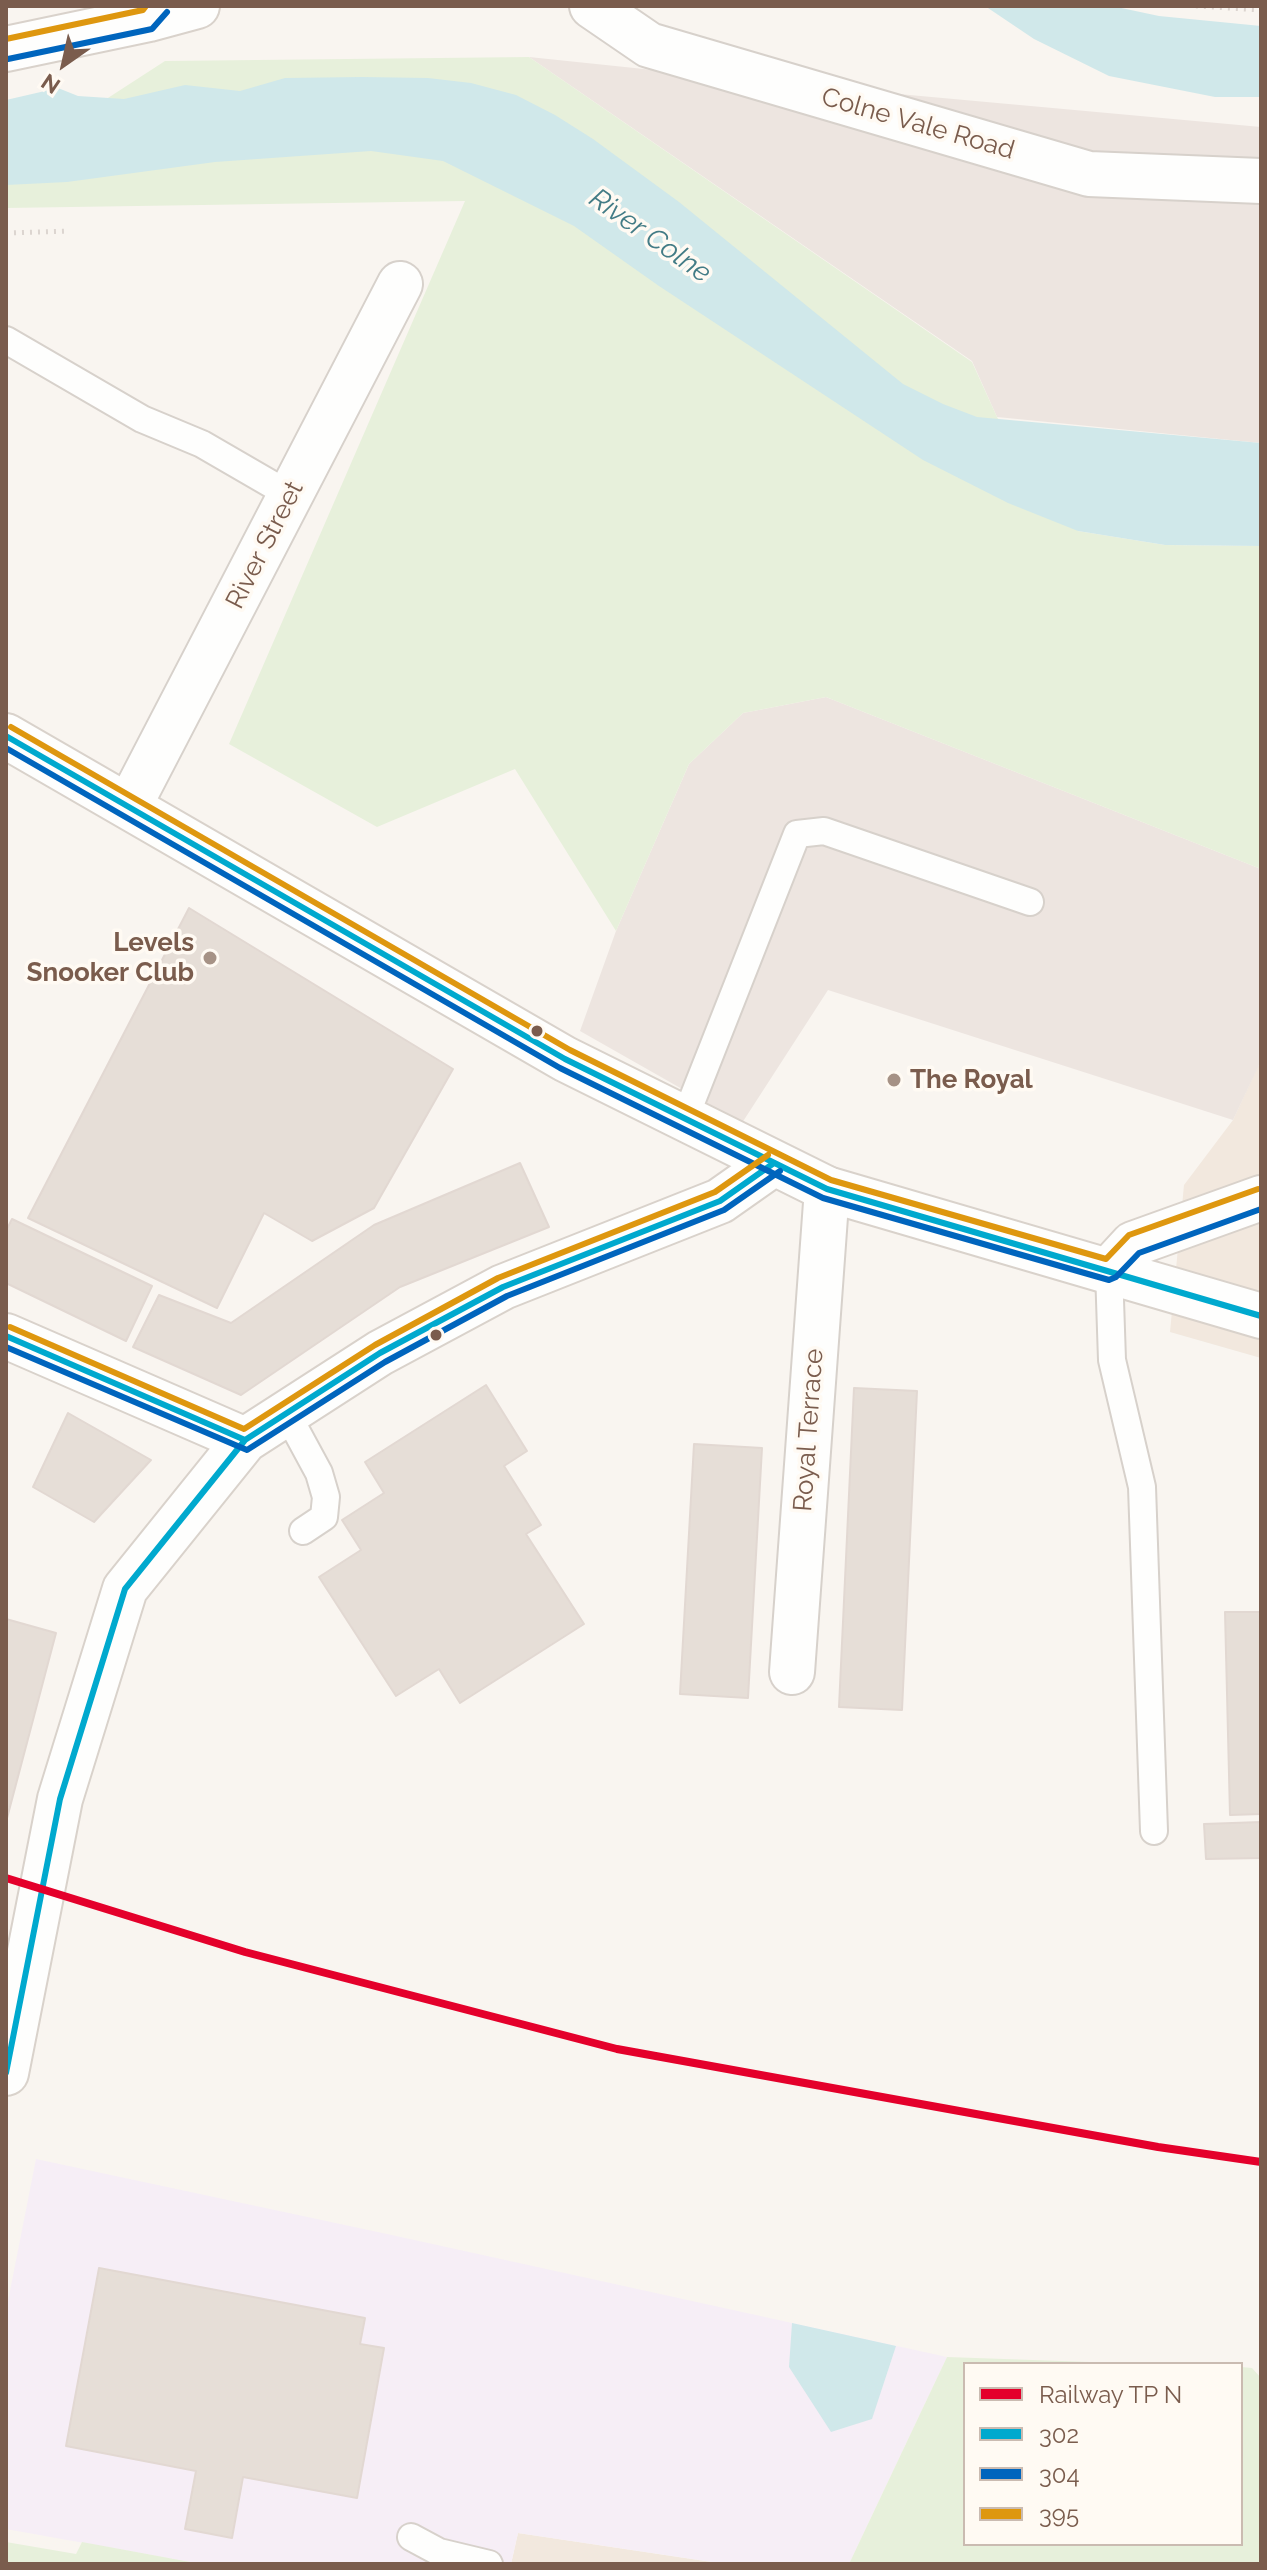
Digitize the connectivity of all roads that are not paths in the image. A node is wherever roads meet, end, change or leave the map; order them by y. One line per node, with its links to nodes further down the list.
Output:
1 (197, 6): 3 (street)
2 (592, 6): 5 (street, Colne Vale Road)
3 (154, 13): 4 (street)
4 (6, 49)
5 (1261, 181)
6 (400, 284): 8 (street, River Street)
7 (6, 340): 8 (lane)
8 (290, 495): 10 (street, River Street)
9 (6, 736): 10 (street)
10 (129, 806): 12 (street)
11 (1030, 902): 12 (lane)
12 (685, 1118): 13 (street)
13 (774, 1163): 14 (street); 19 (street)
14 (827, 1189): 16 (street); 22 (street, Royal Terrace)
15 (1261, 1198): 16 (street)
16 (1109, 1270): 17 (street); 23 (lane)
17 (1261, 1316)
18 (6, 1336): 20 (street)
19 (286, 1412): 20 (street); 21 (lane)
20 (245, 1440): 24 (street)
21 (303, 1531)
22 (792, 1672)
23 (1154, 1831)
24 (6, 2073)
25 (411, 2537): 26 (lane)
26 (489, 2564)

